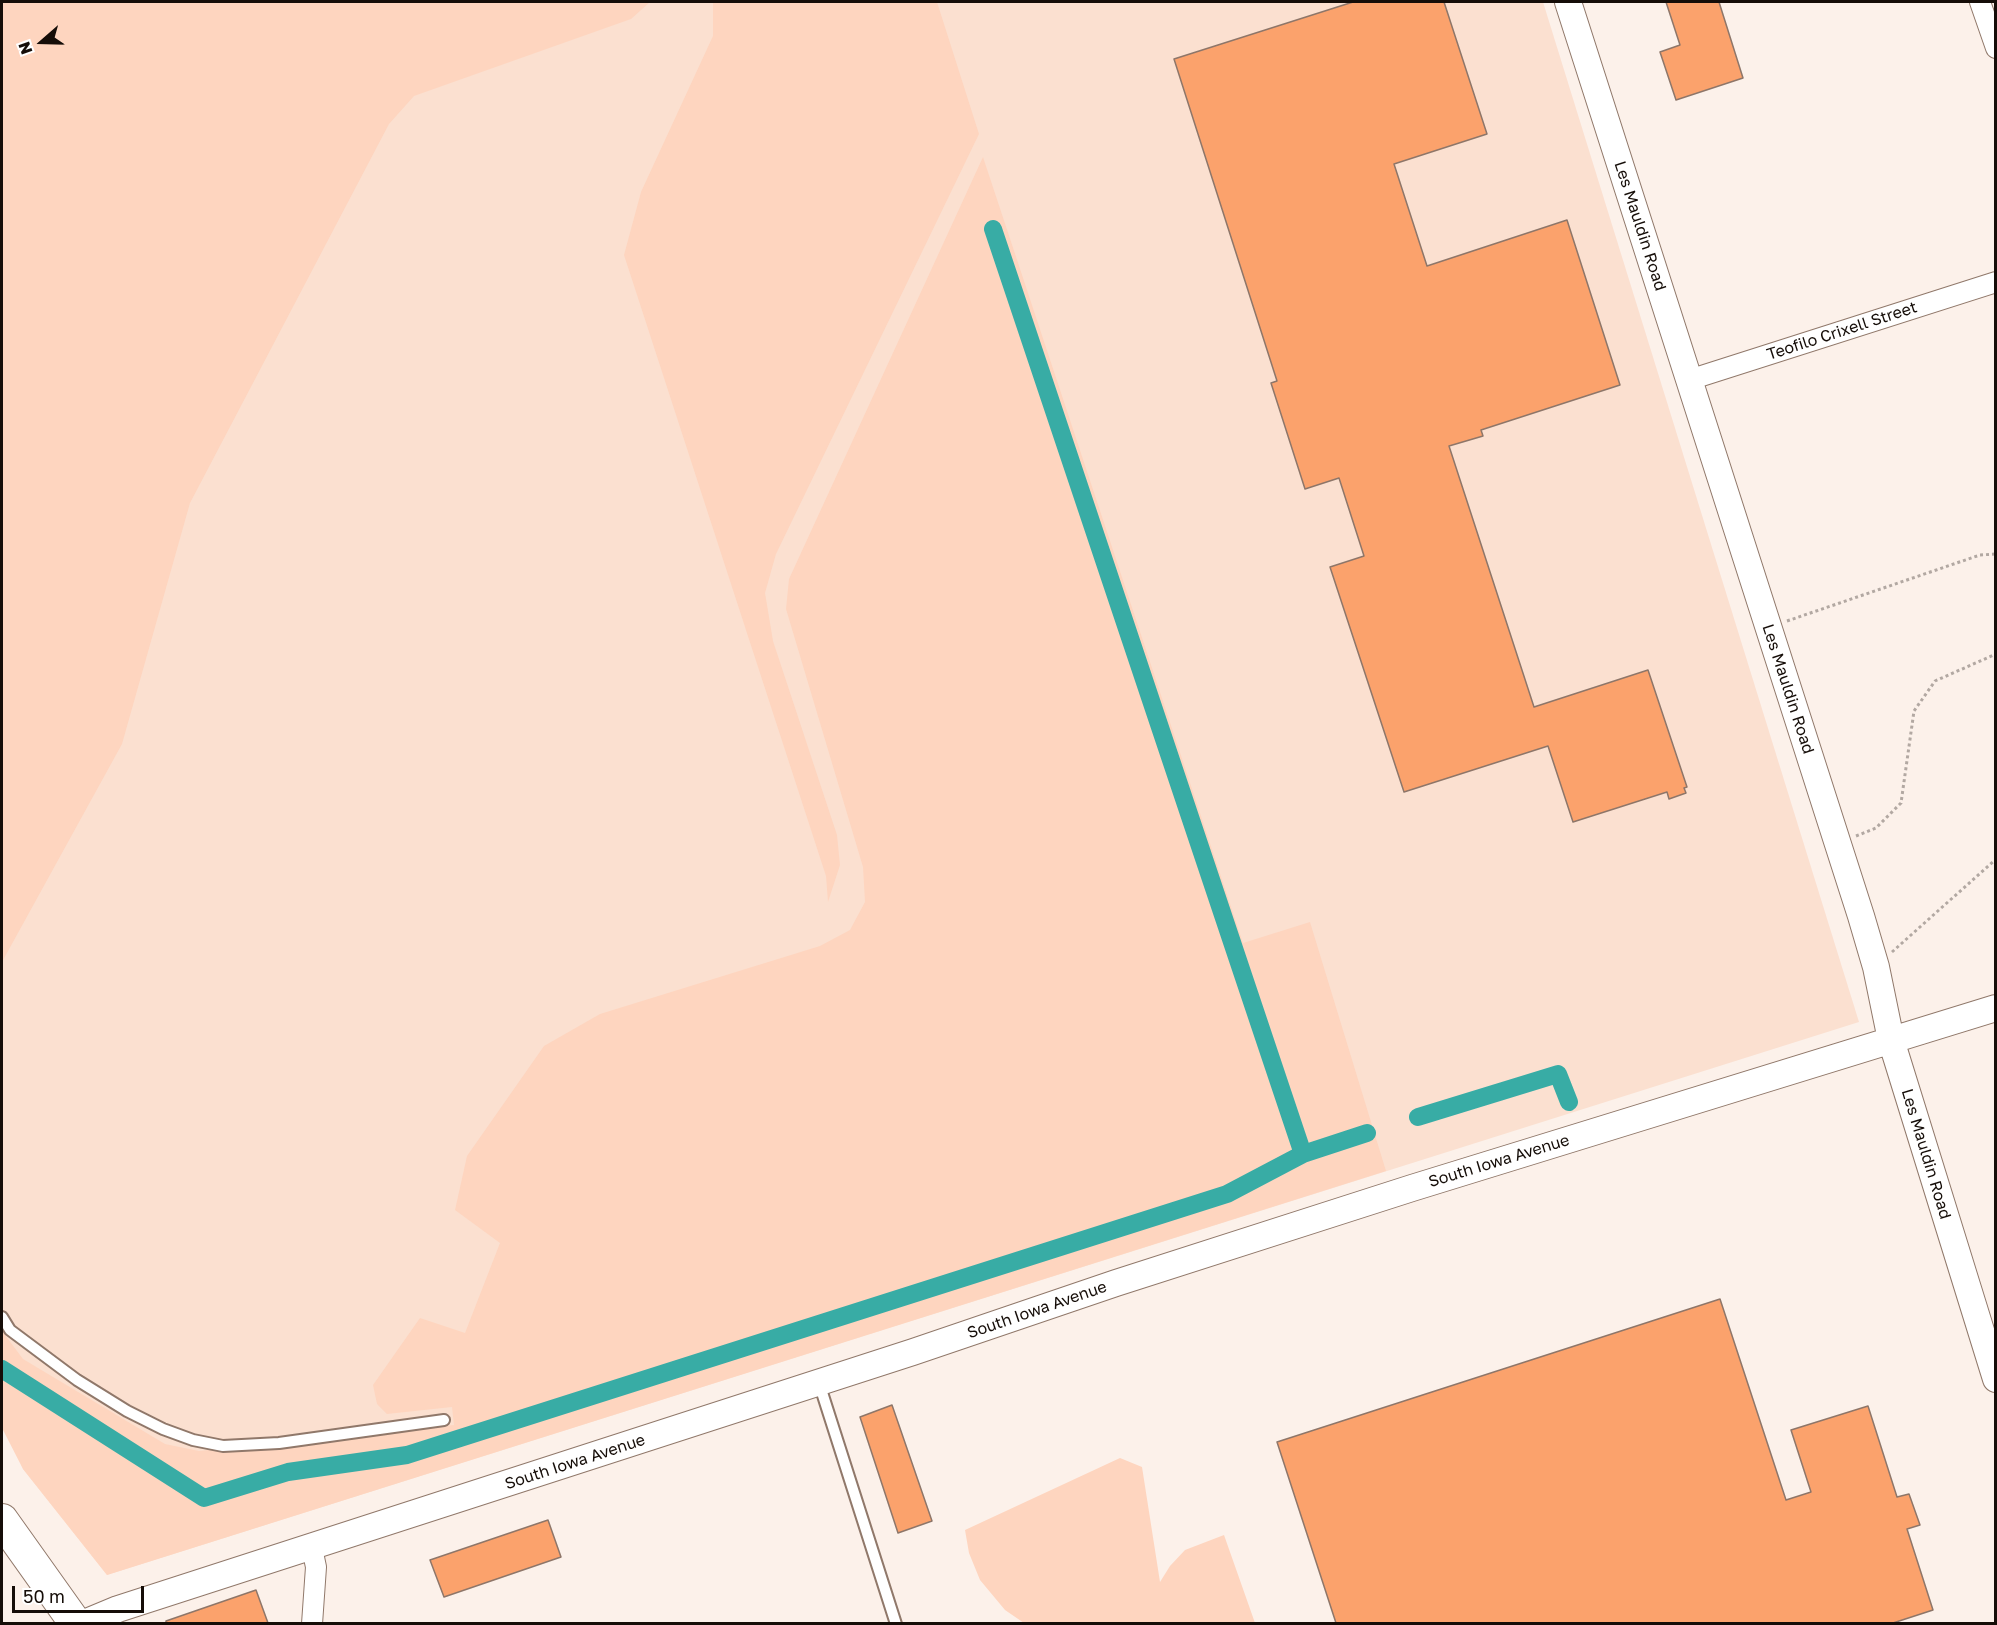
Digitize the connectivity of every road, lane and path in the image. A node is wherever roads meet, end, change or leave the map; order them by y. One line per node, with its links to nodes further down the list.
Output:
1 (1568, 2): 5 (street, Les Mauldin Road)
2 (1980, 2): 3 (street)
3 (1995, 48)
4 (1995, 282): 5 (street, Teofilo Crixell Street)
5 (1689, 380): 7 (street, Les Mauldin Road)
6 (1995, 554): 7 (path)
7 (1768, 628): 9 (street, Les Mauldin Road)
8 (1995, 654): 9 (path)
9 (1838, 844): 11 (street, Les Mauldin Road)
10 (1995, 859): 11 (path)
11 (1876, 967): 13 (street, Les Mauldin Road)
12 (1995, 1008): 13 (street, South Iowa Avenue)
13 (1891, 1040): 15 (street, Les Mauldin Road); 16 (street, South Iowa Avenue)
14 (2, 1317): 17 (lane)
15 (1995, 1379)
16 (819, 1383): 19 (street, South Iowa Avenue); 23 (lane)
17 (444, 1420)
18 (2, 1520): 20 (main road)
19 (312, 1548): 21 (street, South Iowa Avenue); 22 (street)
20 (76, 1623)
21 (82, 1623)
22 (312, 1623)
23 (896, 1623)

